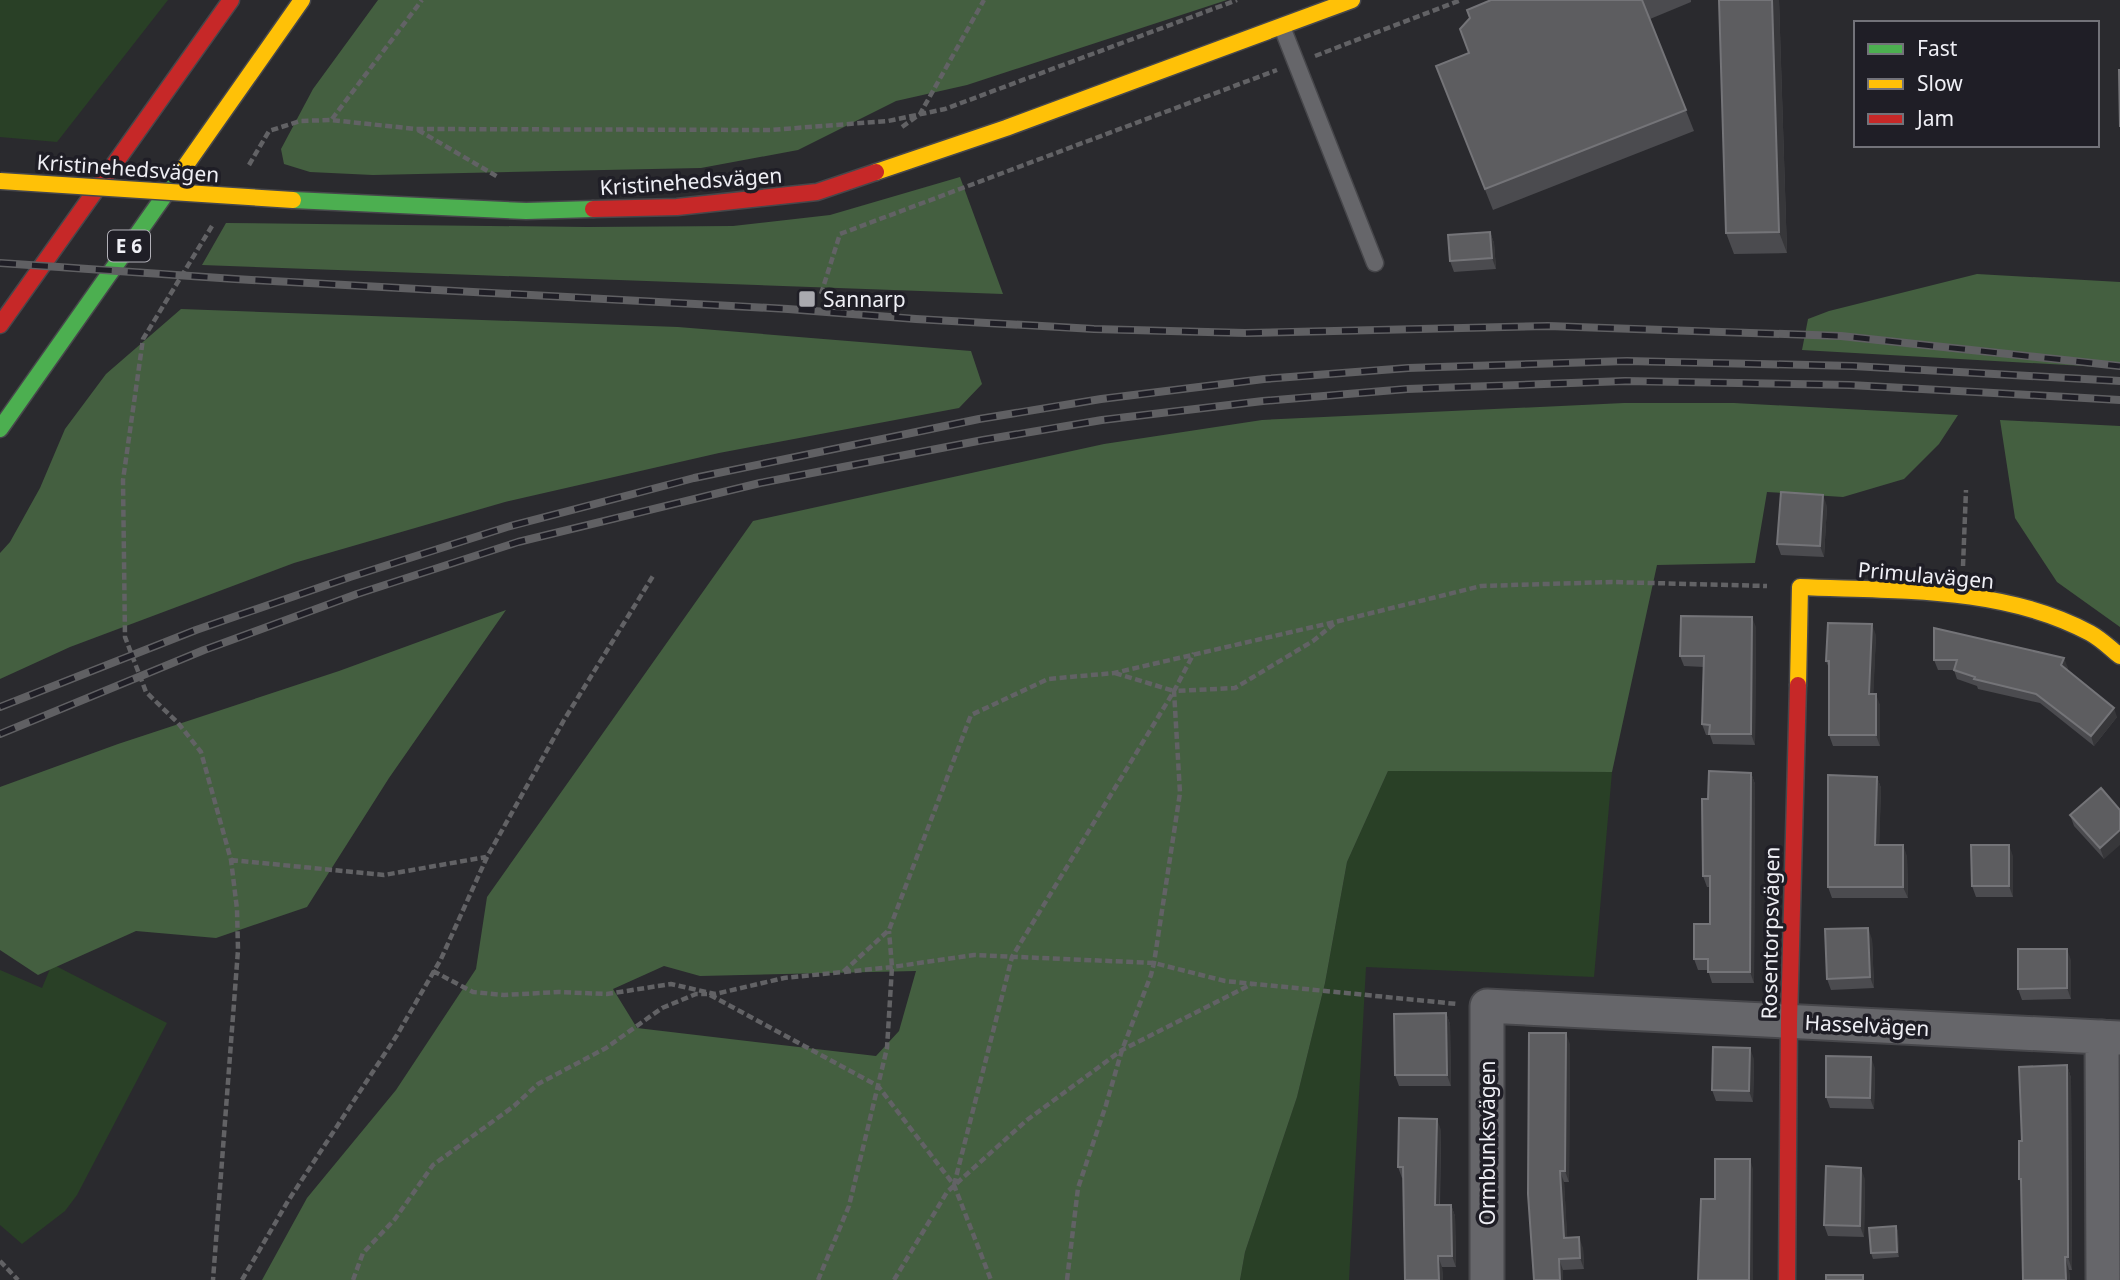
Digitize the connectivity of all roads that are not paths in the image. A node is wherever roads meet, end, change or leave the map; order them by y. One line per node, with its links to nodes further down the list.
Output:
1 (231, 0): 7 (main road)
2 (302, 0): 8 (main road, E 6)
3 (1352, 0): 4 (main road, Kristinehedsvägen)
4 (1282, 27): 5 (main road, Kristinehedsvägen, bridge); 6 (lane)
5 (0, 181)
6 (1375, 263)
7 (0, 325)
8 (0, 429)
9 (1800, 587): 10 (main road, Primulavägen); 12 (main road, Rosentorpsvägen)
10 (2120, 656)
11 (1487, 1006): 12 (street, Hasselvägen); 14 (street, Ormbunksvägen)
12 (1789, 1021): 13 (street, Hasselvägen); 15 (main road, Rosentorpsvägen)
13 (2111, 1037): 16 (street)
14 (1487, 1280)
15 (1787, 1280)
16 (2103, 1280)

